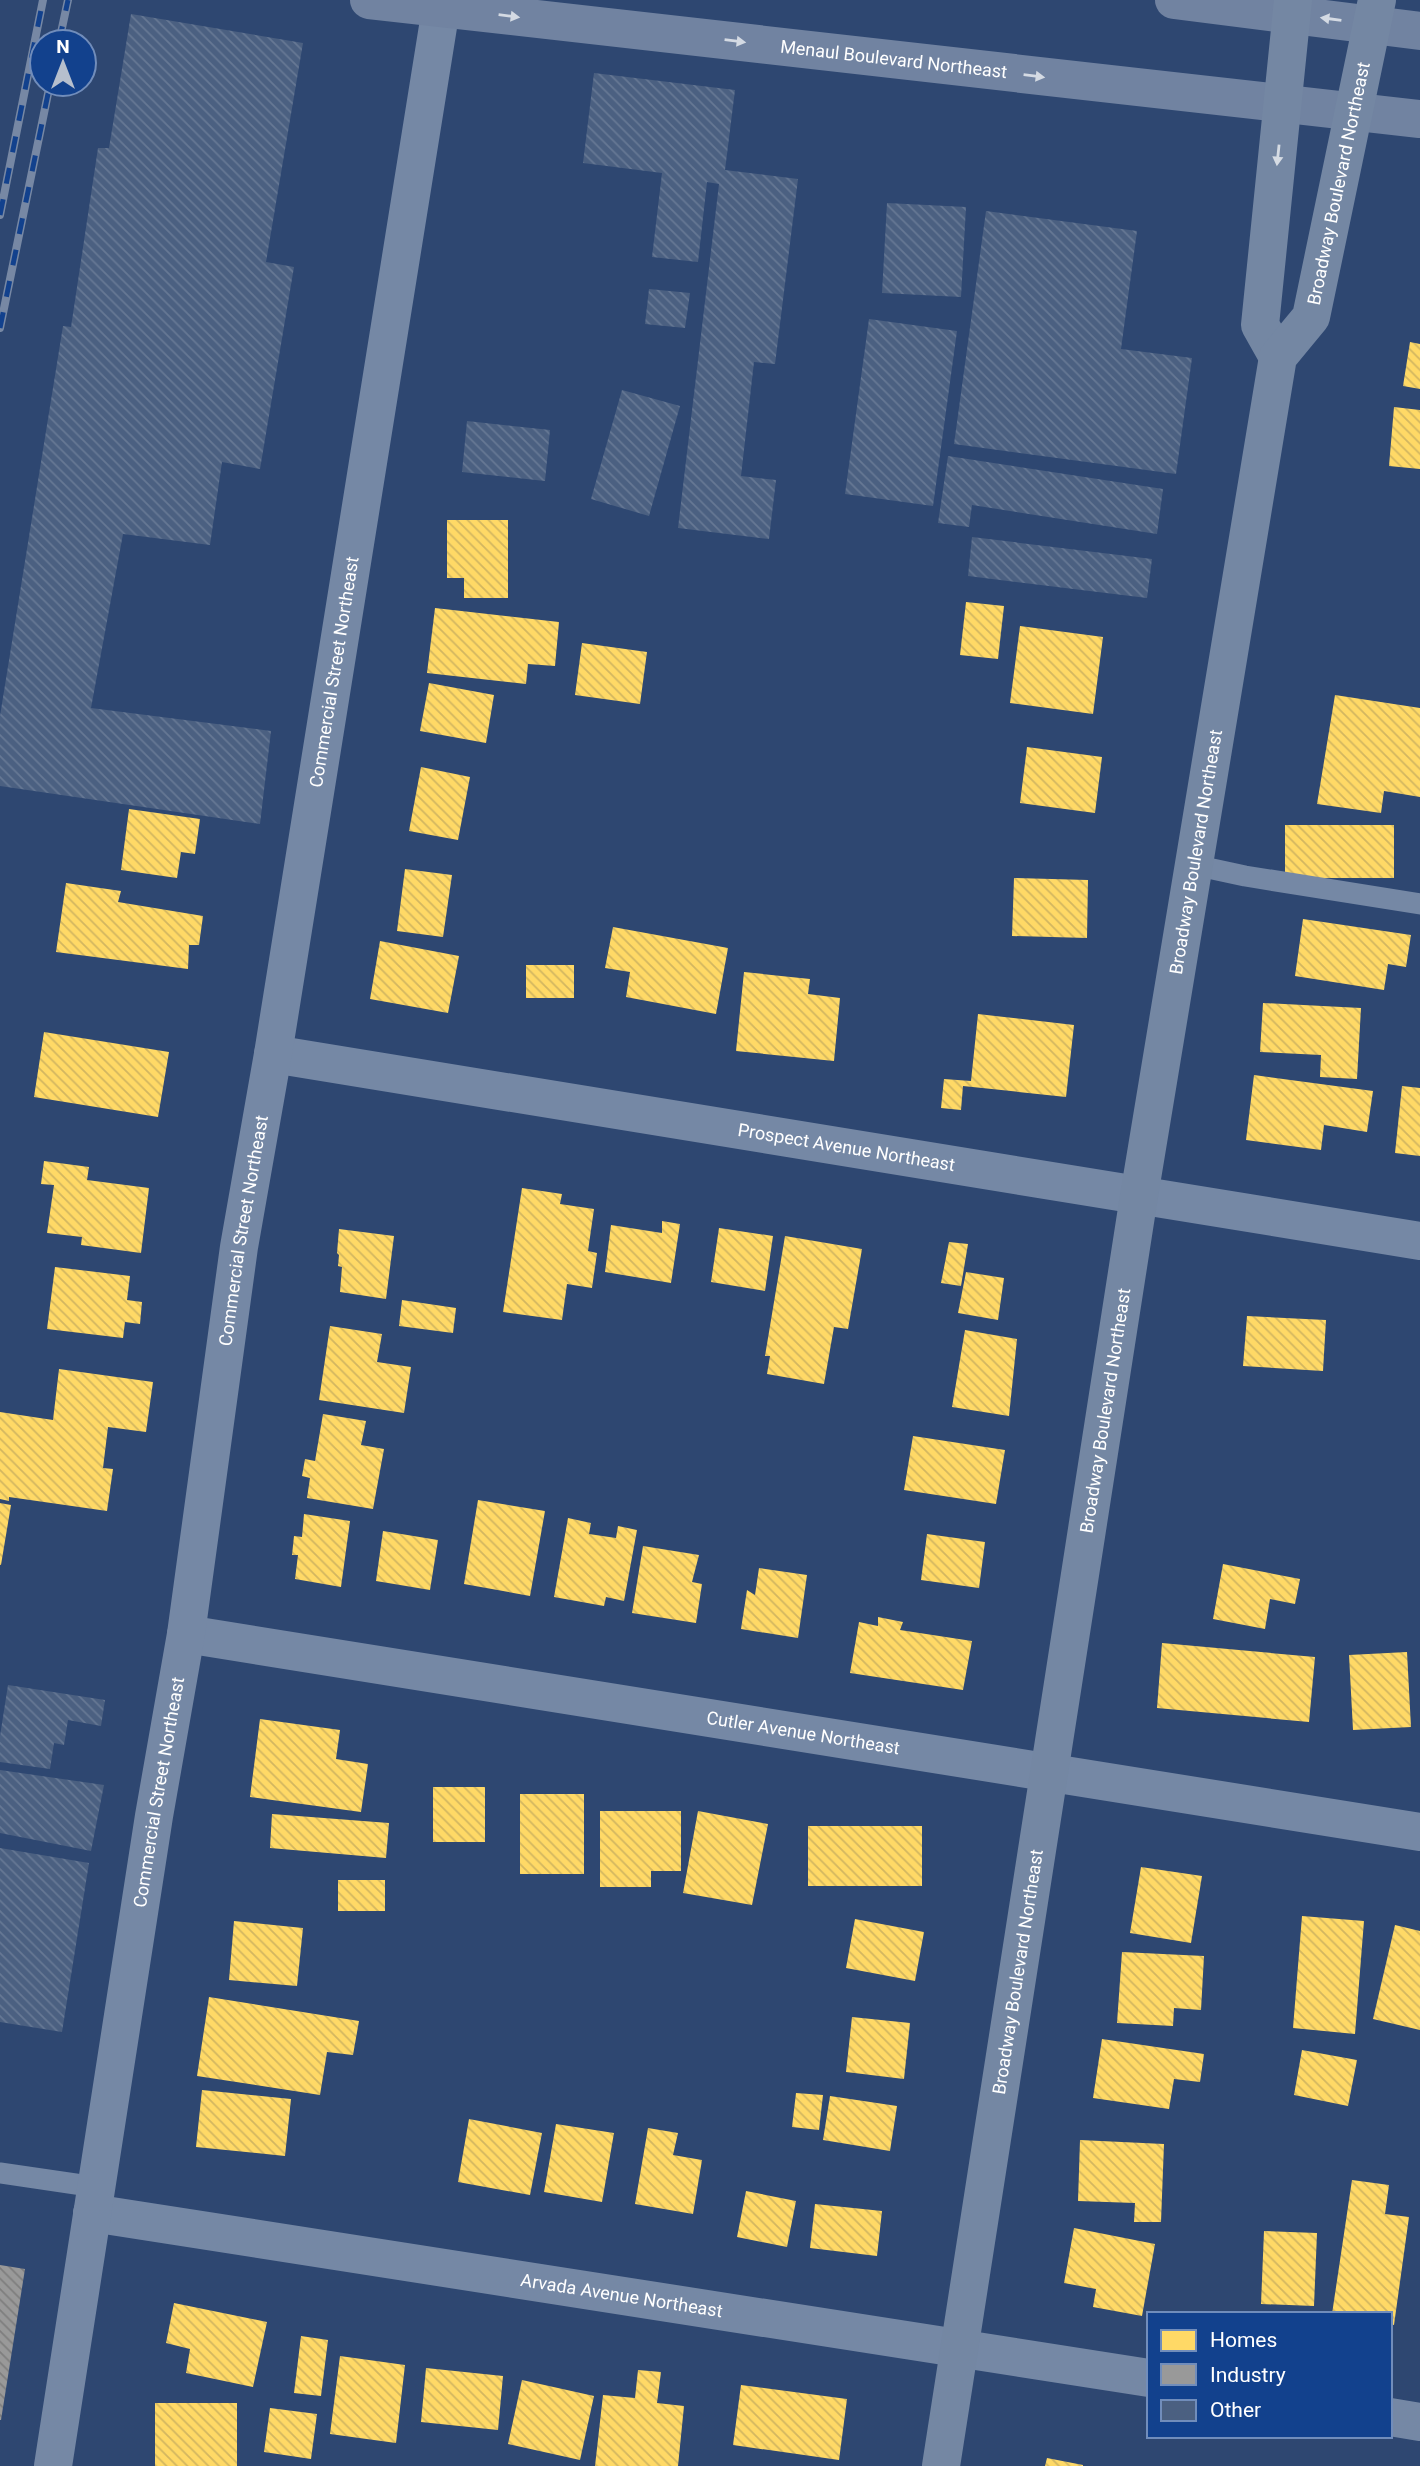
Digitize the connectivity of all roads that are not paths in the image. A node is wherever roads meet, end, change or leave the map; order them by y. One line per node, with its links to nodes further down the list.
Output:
1 (369, 0): 3 (main road, Menaul Boulevard Northeast)
2 (1174, 0): 4 (main road)
3 (443, 4): 7 (main road, Menaul Boulevard Northeast, one-way to 7); 13 (street, Commercial Street Northeast)
4 (1292, 7): 5 (main road, one-way to 4); 7 (main road)
5 (1375, 12): 6 (main road); 8 (main road, Broadway Boulevard Northeast)
6 (1420, 31)
7 (1283, 104): 8 (main road, Menaul Boulevard Northeast); 10 (main road, one-way to 10)
8 (1356, 112): 9 (main road, Menaul Boulevard Northeast); 10 (main road, Broadway Boulevard Northeast)
9 (1420, 119)
10 (1278, 357): 11 (main road, Broadway Boulevard Northeast)
11 (1194, 865): 12 (lane); 14 (main road, Broadway Boulevard Northeast)
12 (1420, 905)
13 (273, 1054): 14 (street, Prospect Avenue Northeast); 16 (street, Commercial Street Northeast)
14 (1139, 1196): 15 (street, Prospect Avenue Northeast); 17 (main road, Broadway Boulevard Northeast)
15 (1420, 1241)
16 (186, 1634): 17 (street, Cutler Avenue Northeast); 20 (street, Commercial Street Northeast)
17 (1049, 1774): 18 (street, Cutler Avenue Northeast); 21 (main road, Broadway Boulevard Northeast)
18 (1420, 1832)
19 (0, 2173): 20 (lane)
20 (94, 2200): 21 (street, Arvada Avenue Northeast); 25 (street, Commercial Street Northeast)
21 (960, 2348): 22 (street, Arvada Avenue Northeast); 26 (main road, Broadway Boulevard Northeast)
22 (1147, 2378)
23 (1392, 2417): 24 (street)
24 (1420, 2421)
25 (53, 2466)
26 (941, 2466)

